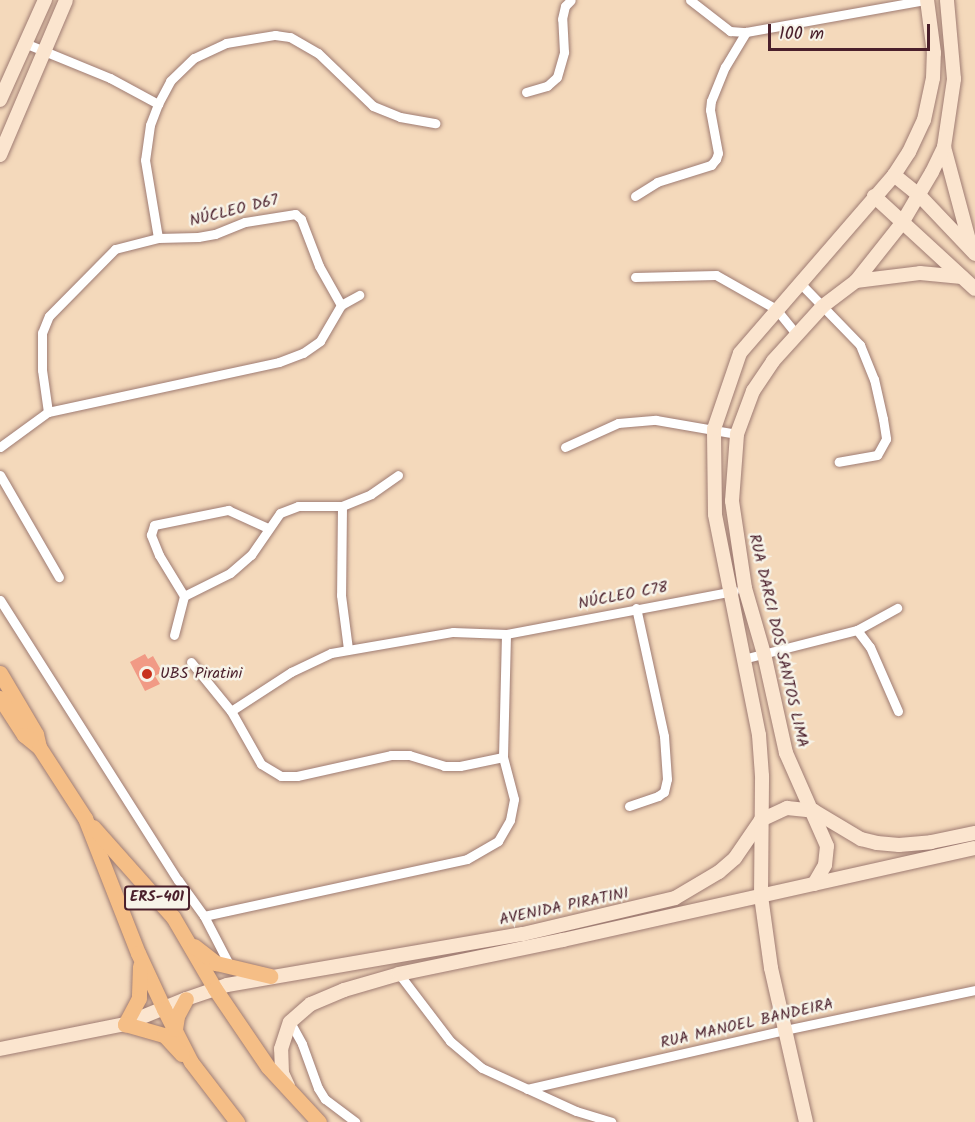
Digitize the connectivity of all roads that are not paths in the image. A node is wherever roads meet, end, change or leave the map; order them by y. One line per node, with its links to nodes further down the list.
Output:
1 (45, 0): 8 (street)
2 (66, 0): 9 (street)
3 (571, 0): 10 (street)
4 (690, 0): 7 (street)
5 (926, 0): 7 (street); 16 (street, RUA DARCI DOS SANTOS LIMA)
6 (947, 0): 14 (street, RUA DARCI DOS SANTOS LIMA)
7 (746, 32): 17 (street)
8 (27, 44): 9 (street); 11 (street)
9 (46, 52): 12 (street); 15 (street)
10 (526, 92)
11 (0, 100)
12 (158, 104): 13 (street); 21 (street)
13 (435, 123)
14 (944, 147): 19 (street, RUA DARCI DOS SANTOS LIMA); 22 (street)
15 (0, 155)
16 (894, 175): 18 (street, RUA DARCI DOS SANTOS LIMA); 19 (street)
17 (635, 196)
18 (874, 196): 20 (street); 26 (street, RUA DARCI DOS SANTOS LIMA)
19 (920, 196): 20 (street, RUA DARCI DOS SANTOS LIMA); 22 (street)
20 (902, 223): 24 (street); 25 (street, RUA DARCI DOS SANTOS LIMA)
21 (158, 238): 29 (street, NÚCLEO D67); 33 (street)
22 (973, 252)
23 (635, 277): 31 (street)
24 (962, 278): 25 (street); 27 (street)
25 (856, 281): 30 (street, RUA DARCI DOS SANTOS LIMA)
26 (799, 282): 30 (street); 31 (street, RUA DARCI DOS SANTOS LIMA)
27 (975, 289)
28 (359, 295): 29 (street)
29 (341, 305): 33 (street)
30 (823, 306): 32 (street, RUA DARCI DOS SANTOS LIMA); 38 (street)
31 (776, 309): 32 (street); 34 (street, RUA DARCI DOS SANTOS LIMA)
32 (796, 334): 35 (street, RUA DARCI DOS SANTOS LIMA)
33 (48, 412): 36 (street)
34 (714, 429): 35 (street); 37 (street); 45 (street, RUA DARCI DOS SANTOS LIMA)
35 (737, 434): 44 (street, RUA DARCI DOS SANTOS LIMA)
36 (0, 447)
37 (565, 447)
38 (839, 462)
39 (0, 475): 43 (street)
40 (398, 475): 41 (street)
41 (342, 506): 42 (street); 53 (street)
42 (268, 528): 46 (street); 46 (street)
43 (59, 577)
44 (746, 588): 45 (street, NÚCLEO C78); 54 (street, RUA DARCI DOS SANTOS LIMA)
45 (729, 592): 48 (street, NÚCLEO C78); 55 (street, RUA DARCI DOS SANTOS LIMA)
46 (184, 596): 52 (street)
47 (0, 600): 71 (street)
48 (636, 608): 51 (street, NÚCLEO C78); 63 (street)
49 (897, 608): 50 (street)
50 (857, 630): 54 (street); 60 (street)
51 (506, 634): 53 (street, NÚCLEO C78); 62 (street)
52 (174, 635)
53 (348, 649): 59 (street, NÚCLEO C78)
54 (764, 654): 55 (street); 64 (street, RUA DARCI DOS SANTOS LIMA)
55 (743, 659): 66 (street, RUA DARCI DOS SANTOS LIMA)
56 (191, 662): 59 (street)
57 (0, 673): 61 (main road)
58 (0, 698): 61 (main road, ERS-401)
59 (231, 711): 62 (street)
60 (898, 711)
61 (39, 747): 65 (main road, ERS-401)
62 (503, 757): 71 (street)
63 (629, 806)
64 (814, 811): 66 (street); 67 (street); 69 (street, RUA DARCI DOS SANTOS LIMA)
65 (85, 818): 72 (main road, ERS-401); 73 (main road, ERS-401)
66 (761, 820): 70 (street, RUA DARCI DOS SANTOS LIMA); 74 (street, AVENIDA PIRATINI)
67 (975, 832)
68 (975, 848): 69 (street, AVENIDA PIRATINI)
69 (814, 884): 70 (street, AVENIDA PIRATINI)
70 (761, 896): 76 (street, AVENIDA PIRATINI); 86 (street, RUA DARCI DOS SANTOS LIMA)
71 (204, 916): 75 (street)
72 (173, 917): 75 (main road); 78 (main road, ERS-401)
73 (138, 953): 82 (main road, ERS-401); 84 (main road)
74 (334, 967): 77 (street, AVENIDA PIRATINI); 79 (street)
75 (231, 968): 77 (main road)
76 (399, 974): 79 (street, AVENIDA PIRATINI); 89 (street)
77 (270, 976): 78 (street, AVENIDA PIRATINI)
78 (215, 989): 81 (street, AVENIDA PIRATINI); 90 (main road, ERS-401)
79 (344, 990): 83 (street, AVENIDA PIRATINI)
80 (975, 990): 86 (street, RUA MANOEL BANDEIRA)
81 (186, 999): 82 (street, AVENIDA PIRATINI); 85 (main road)
82 (164, 1009): 84 (street, AVENIDA PIRATINI); 85 (main road, ERS-401)
83 (290, 1022): 90 (street); 93 (street)
84 (125, 1024): 87 (street, AVENIDA PIRATINI); 88 (main road)
85 (175, 1029): 88 (main road, ERS-401)
86 (785, 1030): 89 (street, RUA MANOEL BANDEIRA); 95 (street, RUA DARCI DOS SANTOS LIMA)
87 (0, 1049)
88 (191, 1062): 91 (main road, ERS-401)
89 (527, 1089): 94 (street)
90 (301, 1105): 92 (main road, ERS-401)
91 (237, 1122)
92 (319, 1122)
93 (355, 1122)
94 (611, 1122)
95 (806, 1122)

